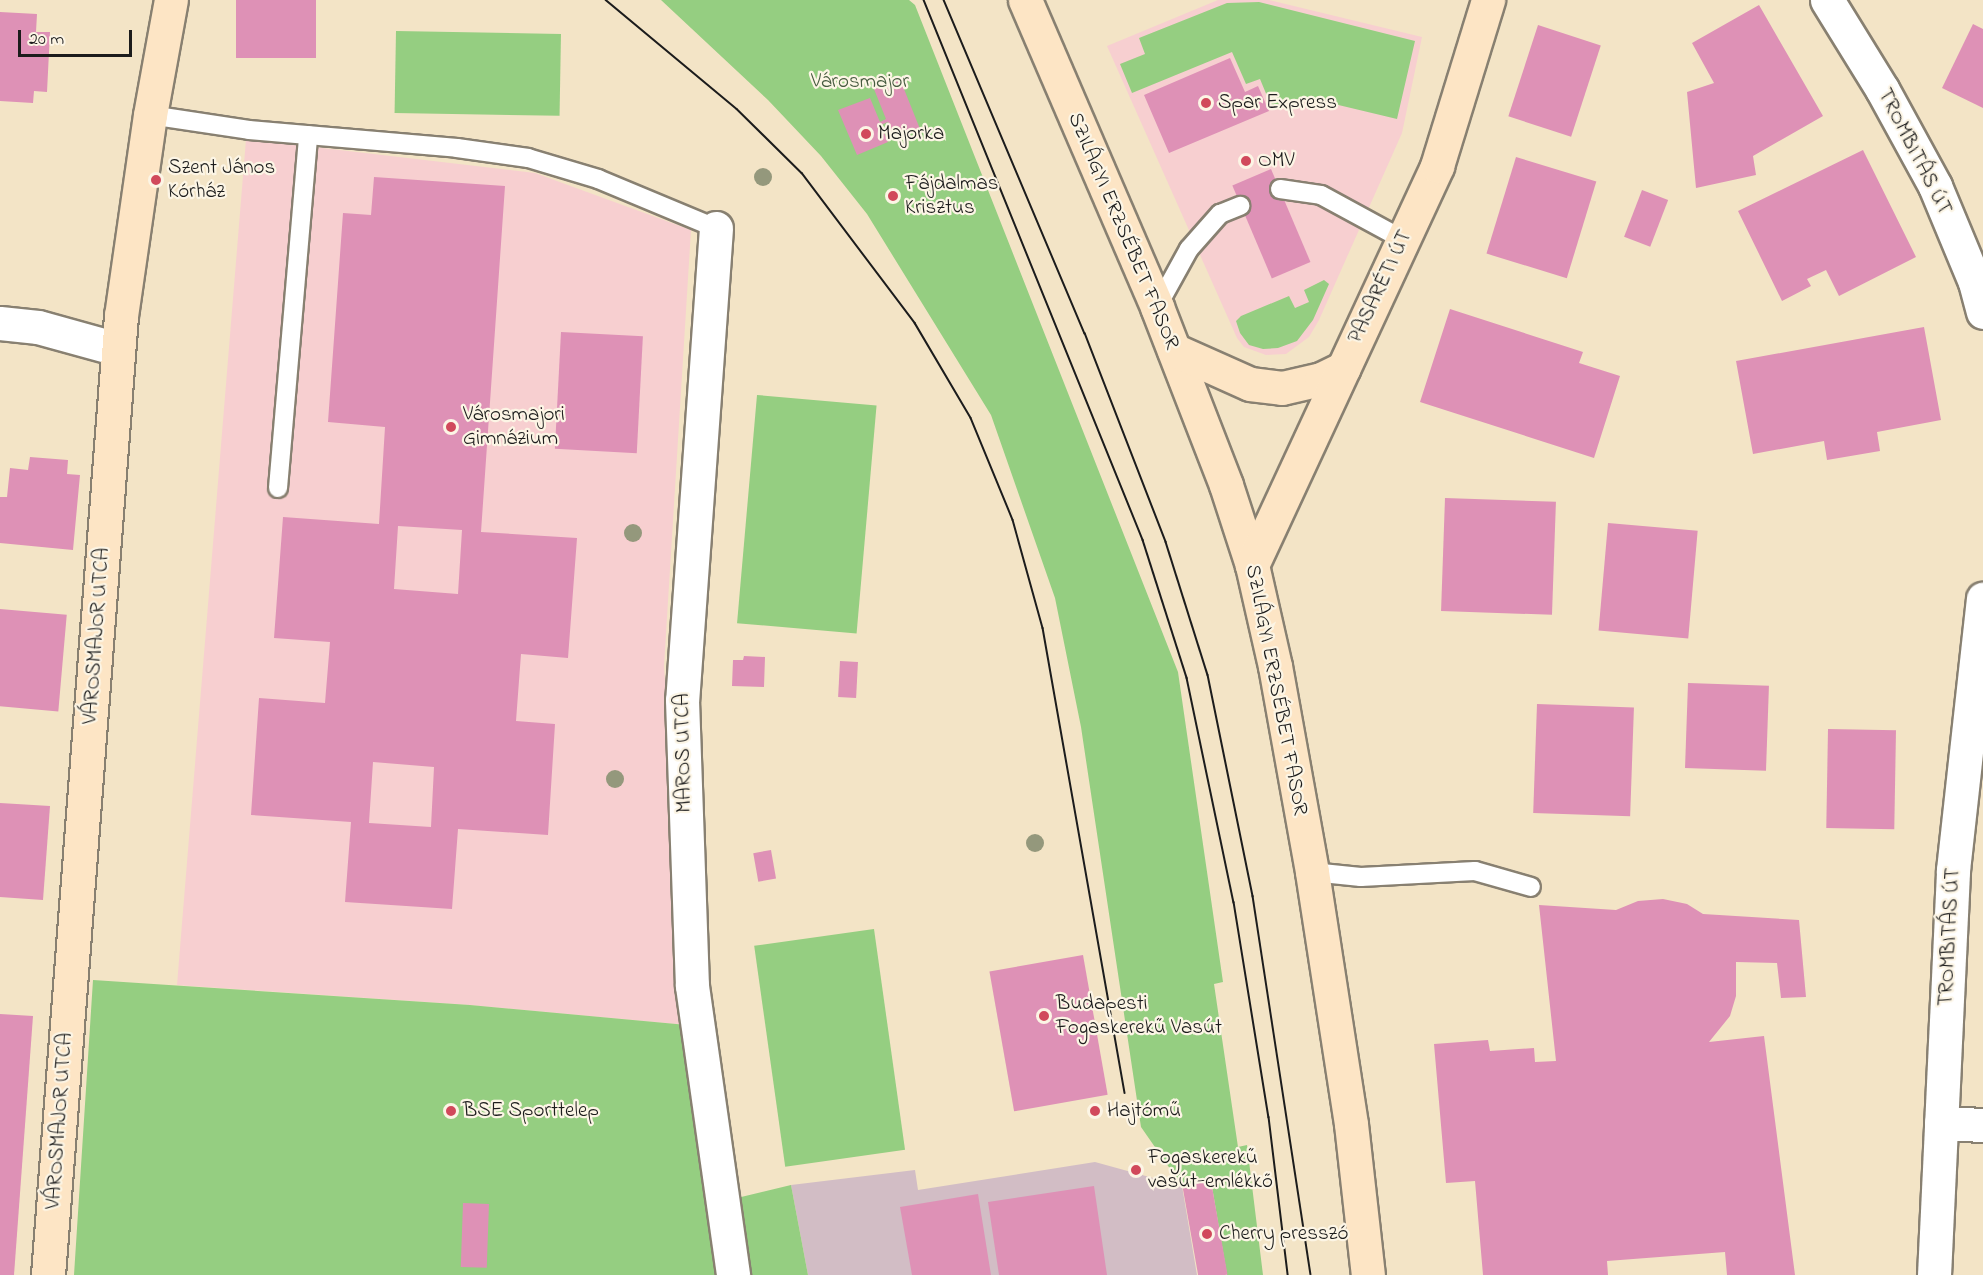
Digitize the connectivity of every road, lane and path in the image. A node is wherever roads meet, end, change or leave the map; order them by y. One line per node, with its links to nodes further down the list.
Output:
1 (171, 0): 5 (street, VÁROSMAJOR UTCA)
2 (1025, 0): 11 (street, SZILÁGYI ERZSÉBET FASOR)
3 (1488, 0): 10 (street, PASARÉTI ÚT)
4 (1827, 0): 12 (street, TROMBITÁS ÚT)
5 (150, 114): 6 (lane); 14 (street, VÁROSMAJOR UTCA)
6 (308, 135): 9 (lane); 17 (lane)
7 (1280, 189): 10 (lane)
8 (1240, 206): 11 (lane)
9 (716, 228): 25 (street, MAROS UTCA)
10 (1404, 240): 16 (street, PASARÉTI ÚT)
11 (1157, 307): 15 (street, SZILÁGYI ERZSÉBET FASOR)
12 (1983, 312)
13 (0, 323): 14 (street)
14 (118, 349): 24 (street, VÁROSMAJOR UTCA)
15 (1174, 350): 16 (street); 18 (street, SZILÁGYI ERZSÉBET FASOR)
16 (1344, 368): 18 (street, PASARÉTI ÚT)
17 (278, 488)
18 (1252, 565): 20 (street, SZILÁGYI ERZSÉBET FASOR)
19 (1983, 599): 22 (street, TROMBITÁS ÚT)
20 (1312, 872): 21 (lane); 26 (street, SZILÁGYI ERZSÉBET FASOR)
21 (1531, 887)
22 (1941, 1123): 23 (street); 27 (street, TROMBITÁS ÚT)
23 (1983, 1125)
24 (48, 1275)
25 (733, 1275)
26 (1368, 1275)
27 (1934, 1275)

